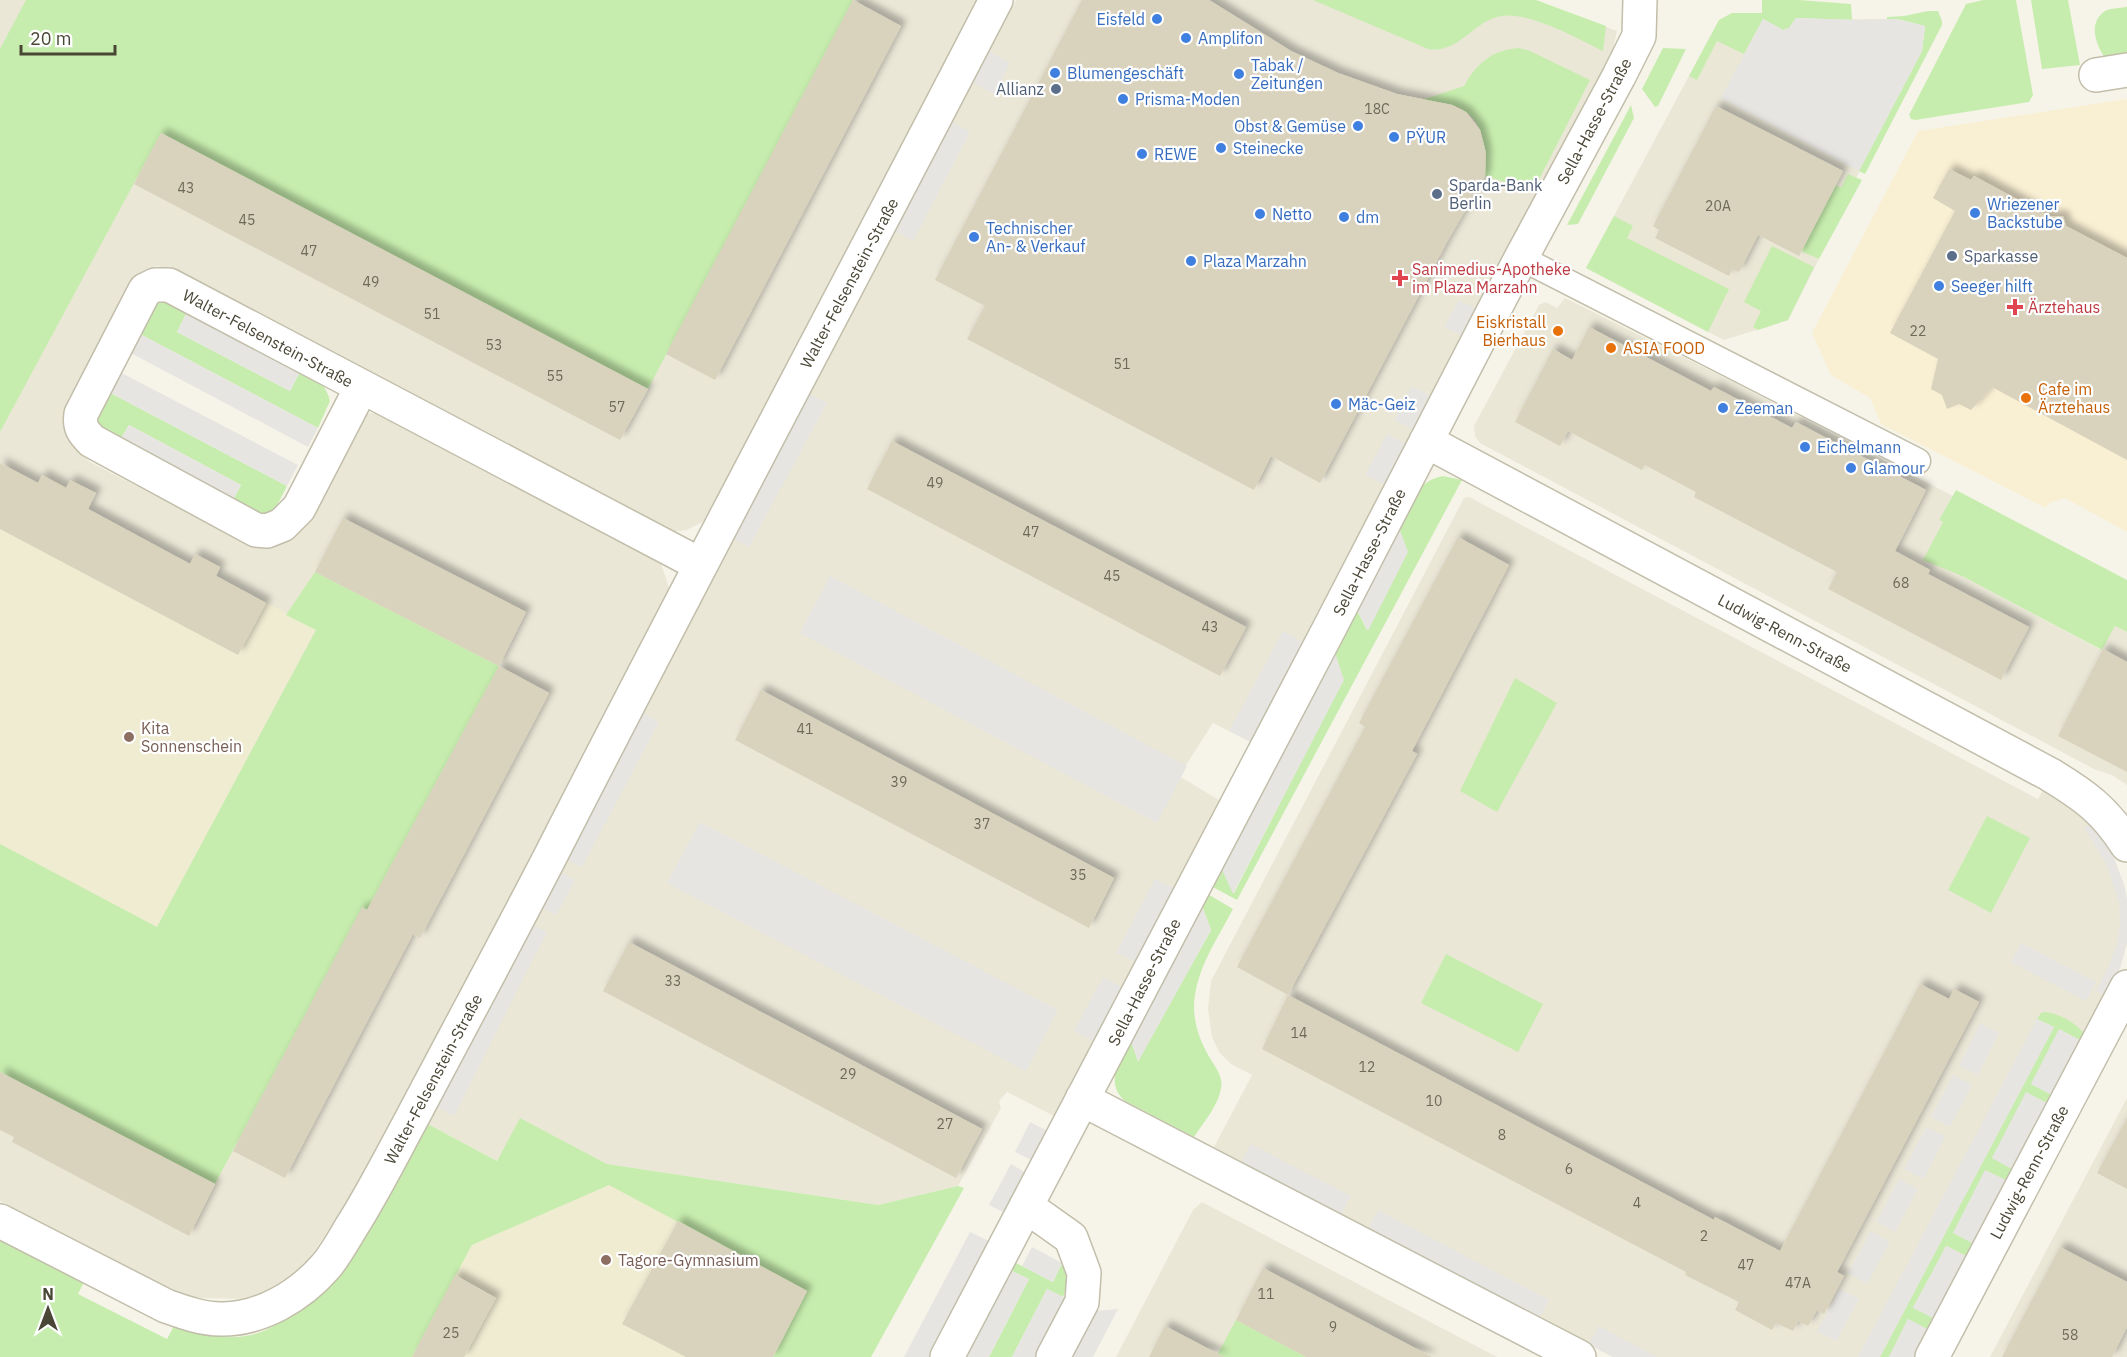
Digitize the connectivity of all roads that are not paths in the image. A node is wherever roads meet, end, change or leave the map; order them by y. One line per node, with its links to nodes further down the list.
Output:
1 (996, 0): 7 (street, Walter-Felsenstein-Straße)
2 (1640, 0): 3 (street, Sella-Hasse-Straße)
3 (1521, 258): 5 (street, Sella-Hasse-Straße); 6 (street)
4 (361, 388): 4 (street, Walter-Felsenstein-Straße); 7 (street, Walter-Felsenstein-Straße)
5 (1426, 441): 8 (street, Ludwig-Renn-Straße); 10 (street, Sella-Hasse-Straße)
6 (1918, 461)
7 (699, 564): 12 (street, Walter-Felsenstein-Straße)
8 (2127, 845)
9 (2127, 987): 16 (street, Ludwig-Renn-Straße)
10 (1082, 1099): 11 (street, Sella-Hasse-Straße); 15 (street)
11 (1026, 1206): 13 (street, Sella-Hasse-Straße); 14 (street)
12 (0, 1221)
13 (947, 1357)
14 (1053, 1357)
15 (1580, 1357)
16 (1932, 1357)

